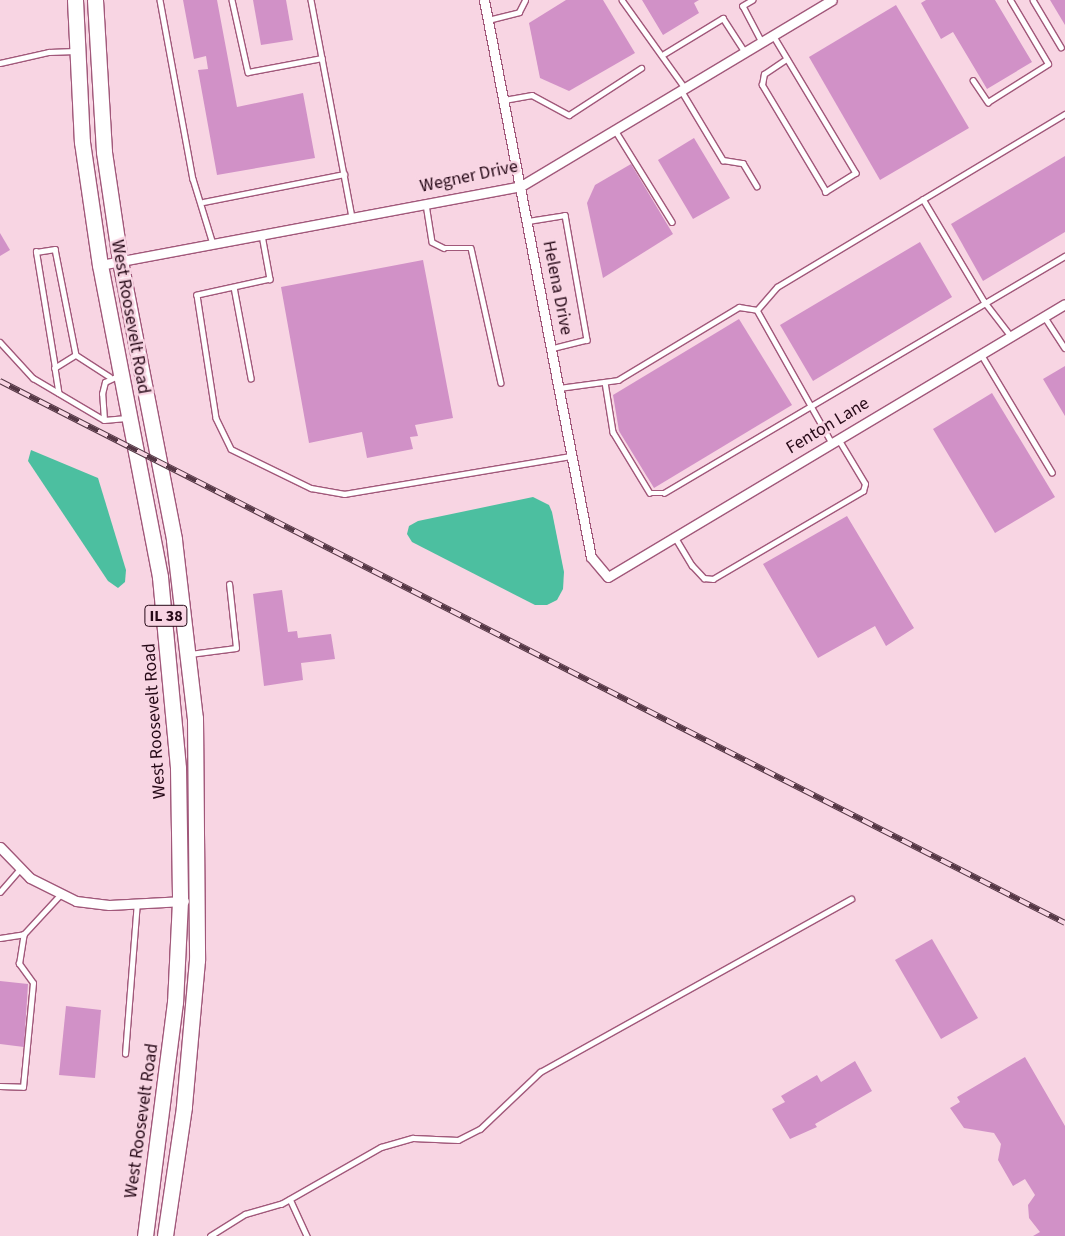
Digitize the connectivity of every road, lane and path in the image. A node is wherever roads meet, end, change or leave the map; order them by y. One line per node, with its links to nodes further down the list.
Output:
1 (75, 0): 20 (main road, West Roosevelt Road / IL 38)
2 (95, 0): 44 (main road, West Roosevelt Road / IL 38)
3 (160, 0): 36 (lane)
4 (232, 0): 23 (lane)
5 (311, 0): 23 (lane)
6 (484, 0): 16 (street, Helena Drive)
7 (525, 0): 16 (lane)
8 (622, 0): 22 (lane)
9 (740, 0): 15 (lane)
10 (753, 0): 15 (lane)
11 (832, 0): 14 (street, Wegner Drive)
12 (1010, 0): 27 (lane)
13 (1032, 0): 19 (lane)
14 (822, 2): 17 (street, Wegner Drive)
15 (743, 6): 18 (lane)
16 (488, 20): 29 (street, Helena Drive)
17 (773, 35): 18 (street, Wegner Drive); 24 (lane)
18 (762, 42): 21 (street, Wegner Drive)
19 (1061, 47)
20 (76, 51): 25 (lane); 45 (main road, West Roosevelt Road / IL 38)
21 (745, 52): 22 (lane); 28 (street, Wegner Drive)
22 (664, 54): 28 (lane)
23 (322, 58): 32 (lane)
24 (786, 59): 24 (lane)
25 (0, 63)
26 (641, 68): 29 (lane)
27 (973, 80)
28 (683, 89): 31 (street, Wegner Drive); 34 (lane)
29 (504, 100): 33 (street, Helena Drive)
30 (1065, 114): 35 (lane)
31 (615, 130): 33 (street, Wegner Drive); 40 (lane)
32 (344, 174): 36 (lane); 38 (lane)
33 (521, 186): 37 (street, Wegner Drive); 39 (street, Helena Drive)
34 (757, 186)
35 (923, 199): 47 (lane); 49 (lane)
36 (203, 202): 42 (lane)
37 (426, 204): 38 (street, Wegner Drive); 61 (lane)
38 (352, 218): 41 (street, Wegner Drive)
39 (528, 221): 54 (street, Helena Drive); 54 (lane)
40 (672, 222)
41 (262, 234): 42 (street, Wegner Drive); 46 (lane)
42 (213, 244): 44 (street, Wegner Drive)
43 (1065, 256): 47 (lane)
44 (120, 261): 45 (street, Wegner Drive); 73 (main road, West Roosevelt Road / IL 38)
45 (100, 265): 58 (main road, West Roosevelt Road / IL 38)
46 (234, 287): 59 (lane); 68 (lane)
47 (984, 301): 51 (lane); 64 (lane)
48 (1065, 304): 50 (street, Fenton Lane)
49 (757, 310): 60 (lane); 64 (lane)
50 (1044, 316): 51 (street, Fenton Lane); 53 (lane)
51 (1011, 336): 55 (street, Fenton Lane)
52 (0, 342): 63 (lane)
53 (1065, 348)
54 (552, 349): 62 (street, Helena Drive)
55 (981, 354): 67 (street, Fenton Lane); 69 (lane)
56 (76, 355): 57 (lane); 57 (lane); 58 (lane)
57 (56, 368): 63 (lane)
58 (115, 376): 65 (main road, West Roosevelt Road / IL 38); 66 (lane)
59 (251, 378)
60 (605, 382): 62 (lane); 64 (lane)
61 (501, 383)
62 (559, 388): 68 (street, Helena Drive)
63 (59, 393): 66 (lane)
64 (811, 405): 67 (lane)
65 (130, 418): 66 (lane); 79 (main road, West Roosevelt Road / IL 38)
66 (104, 420)
67 (835, 441): 70 (street, Fenton Lane); 70 (lane)
68 (572, 456): 71 (street, Helena Drive)
69 (1052, 472)
70 (675, 537): 71 (street, Fenton Lane)
71 (608, 577)
72 (229, 584): 73 (lane)
73 (190, 654): 80 (main road, West Roosevelt Road / IL 38)
74 (0, 847): 75 (street)
75 (20, 869): 76 (lane); 77 (street)
76 (0, 892)
77 (60, 894): 81 (street); 82 (lane)
78 (851, 899): 86 (lane)
79 (180, 901): 80 (street); 81 (street); 87 (main road, West Roosevelt Road / IL 38)
80 (199, 901): 88 (main road, West Roosevelt Road / IL 38)
81 (137, 904): 84 (lane)
82 (24, 934): 83 (lane); 85 (lane)
83 (0, 938)
84 (125, 1054)
85 (0, 1086)
86 (290, 1199): 89 (lane); 90 (lane)
87 (145, 1236)
88 (165, 1236)
89 (210, 1236)
90 (307, 1236)

